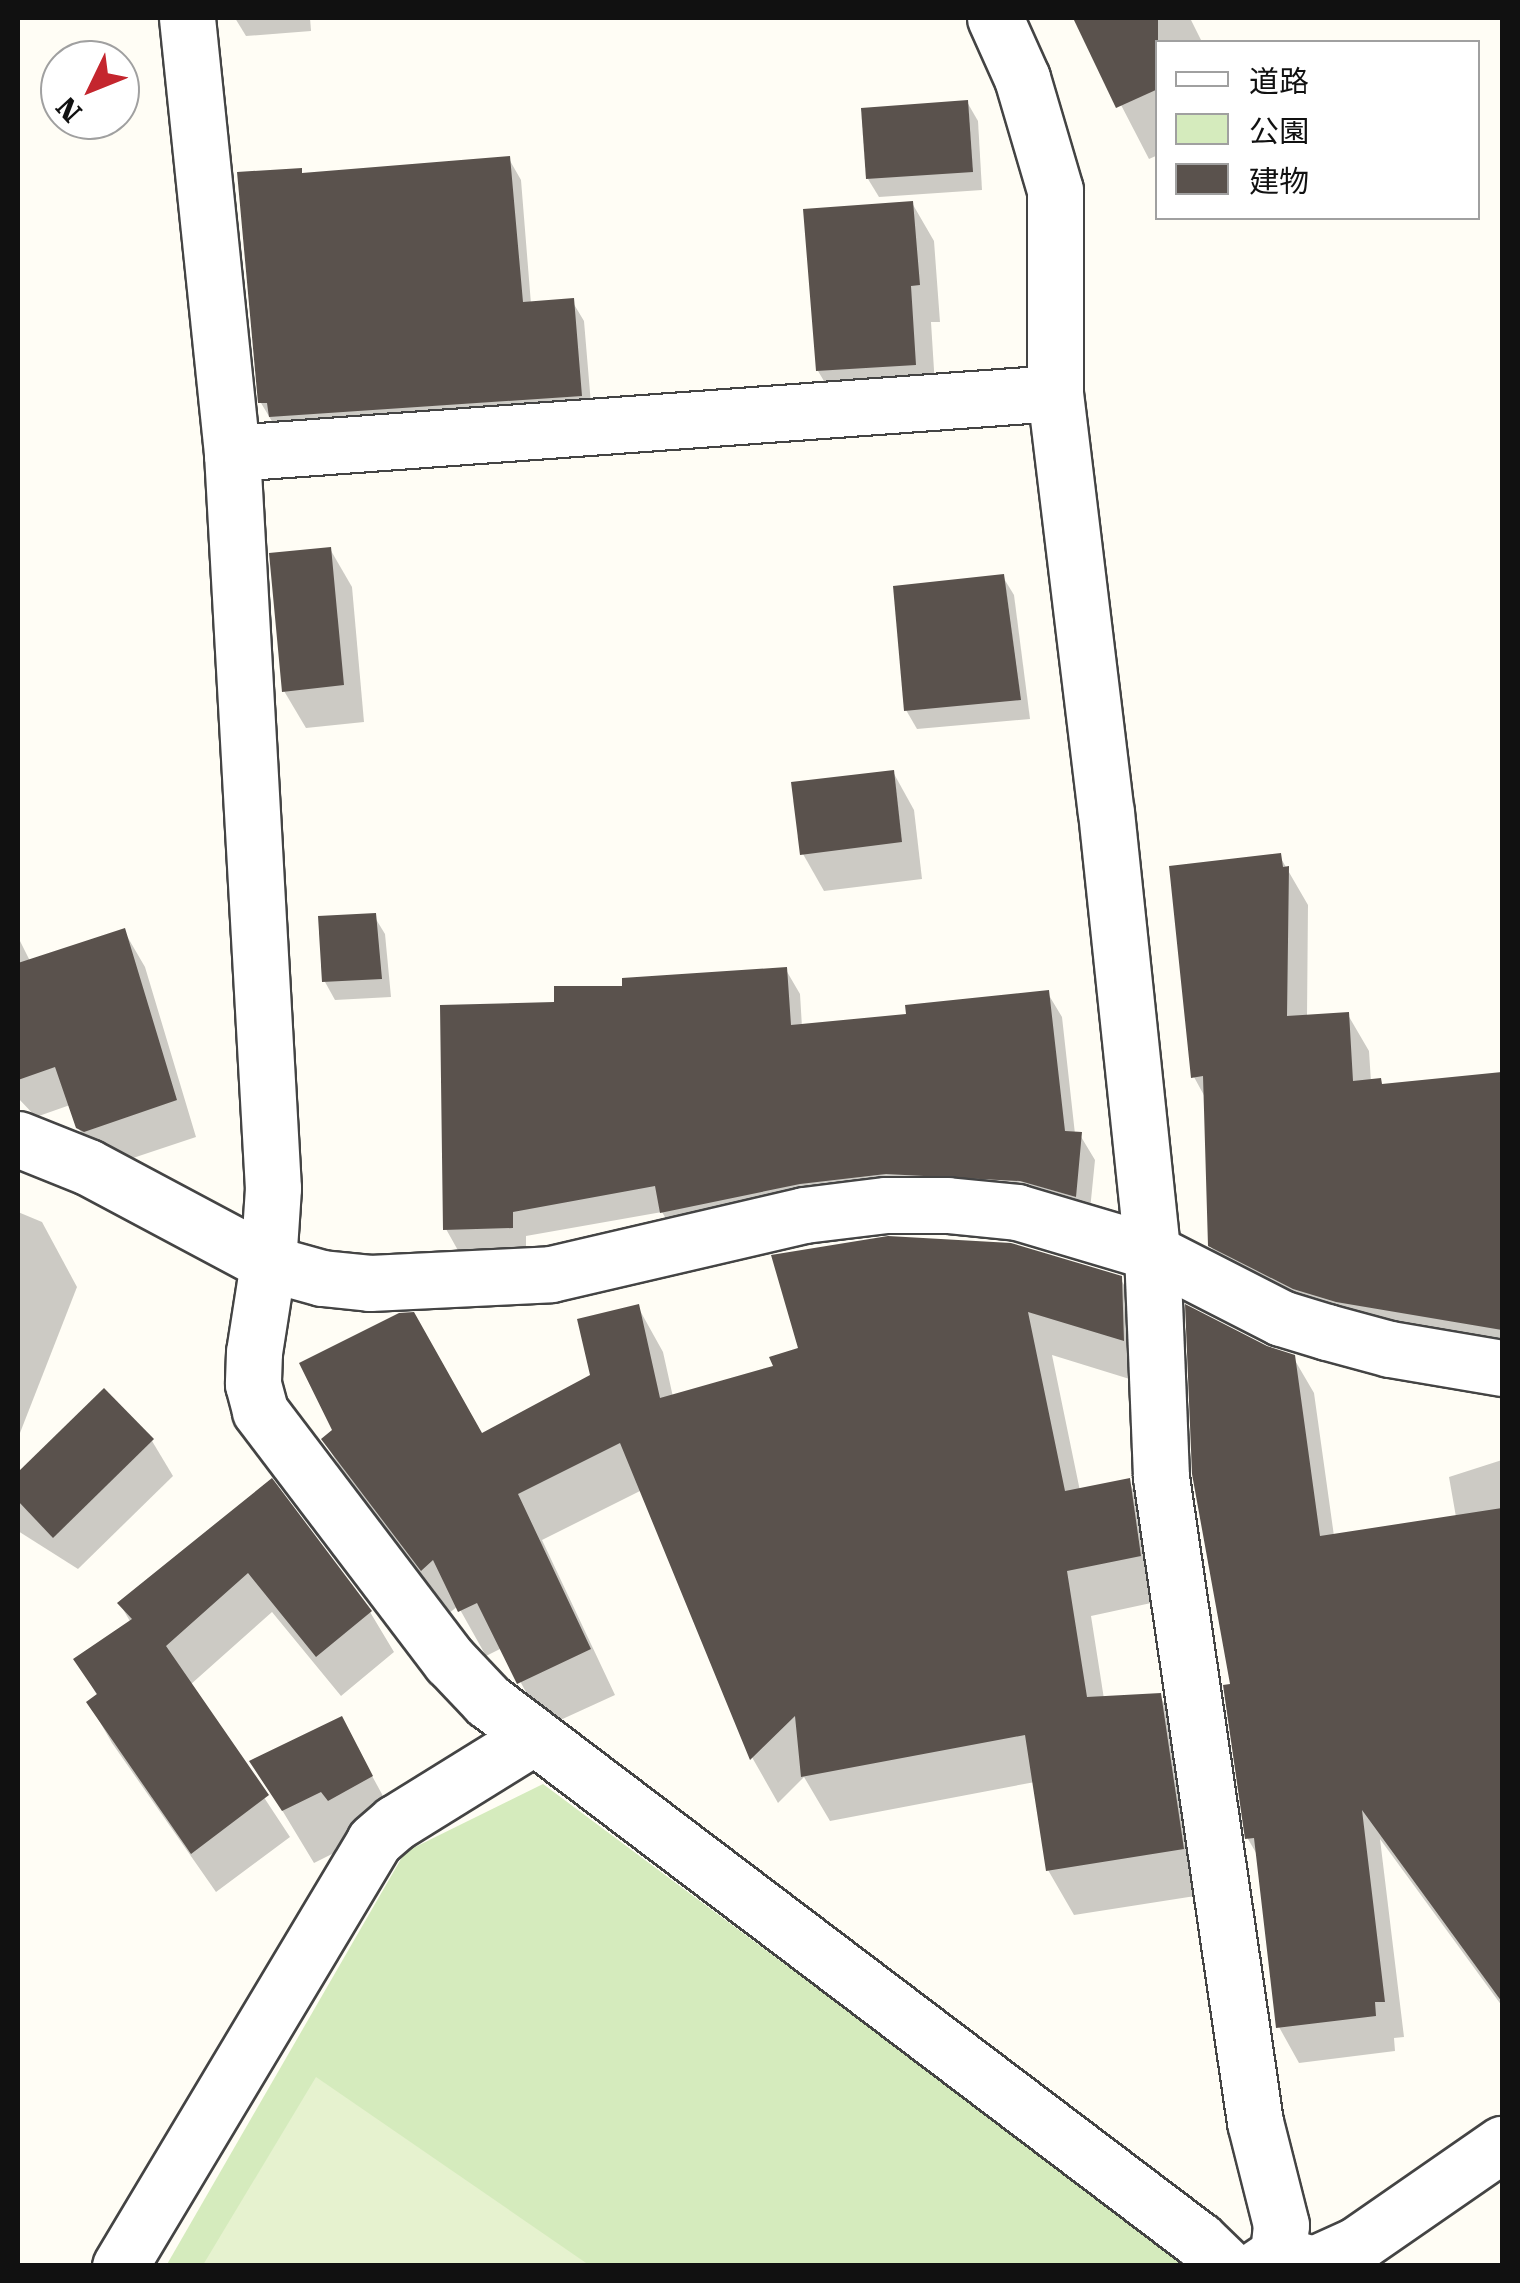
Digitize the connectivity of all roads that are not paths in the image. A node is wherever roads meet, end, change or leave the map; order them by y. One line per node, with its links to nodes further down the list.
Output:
1 (187, 18): 4 (street)
2 (996, 18): 3 (street)
3 (1054, 392): 4 (street); 6 (street)
4 (232, 453): 7 (street)
5 (18, 1139): 7 (street)
6 (1152, 1252): 7 (street); 8 (street); 11 (street)
7 (268, 1263): 9 (street)
8 (1502, 1368)
9 (532, 1738): 12 (street); 13 (street)
10 (1502, 2144): 11 (street)
11 (1269, 2260)
12 (120, 2266)
13 (1226, 2266)

